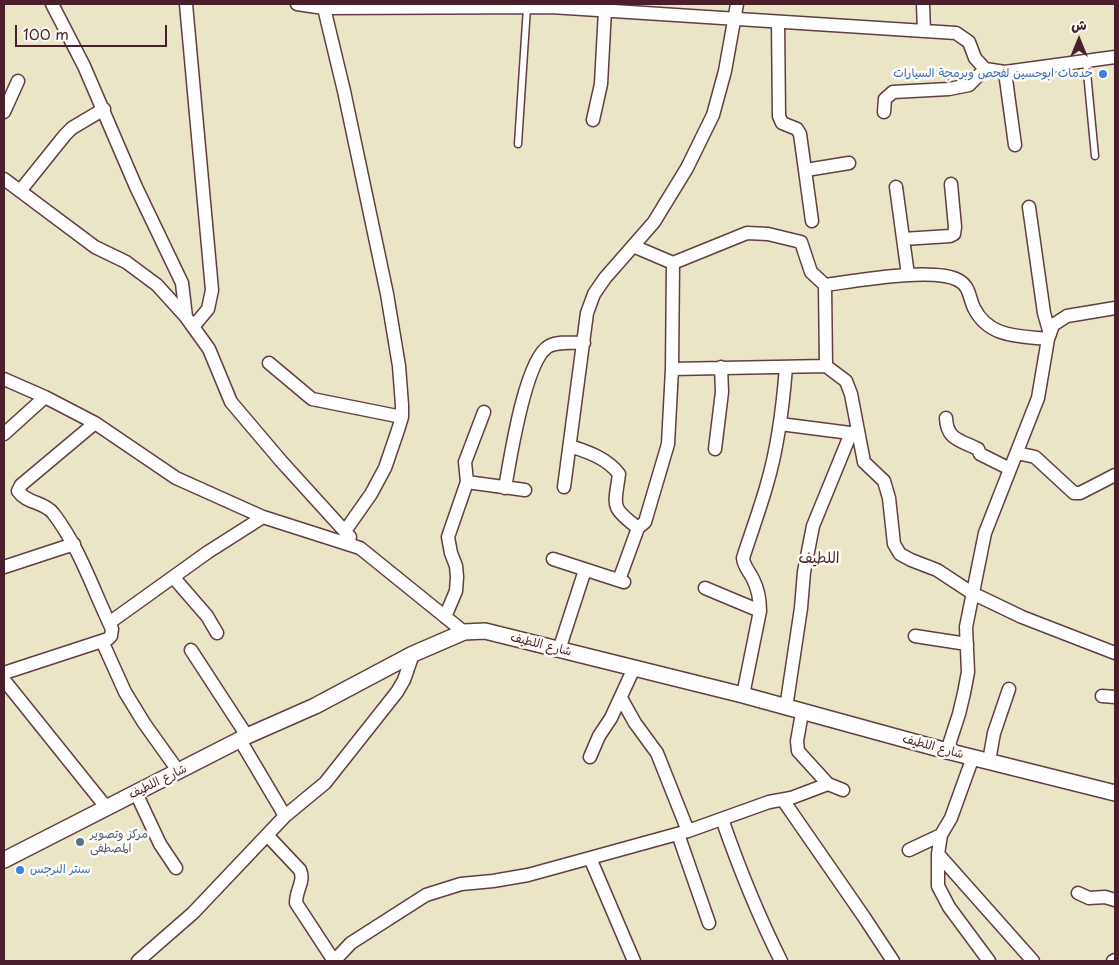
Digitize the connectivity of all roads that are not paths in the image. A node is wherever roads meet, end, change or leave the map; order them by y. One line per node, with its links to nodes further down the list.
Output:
1 (52, 4): 20 (street)
2 (186, 4): 41 (street)
3 (301, 4): 10 (street)
4 (737, 4): 12 (street)
5 (923, 4): 14 (street)
6 (473, 5): 8 (street); 9 (street)
7 (550, 5): 9 (street); 11 (street)
8 (371, 6): 10 (street)
9 (527, 7): 24 (lane)
10 (324, 8): 52 (street)
11 (605, 10): 12 (street); 23 (street)
12 (733, 19): 13 (street); 36 (street)
13 (778, 22): 14 (street); 28 (street)
14 (924, 30): 17 (street)
15 (1115, 57): 16 (street)
16 (1086, 62): 18 (street); 26 (lane)
17 (985, 69): 18 (street); 22 (street)
18 (1005, 72): 25 (street)
19 (18, 82): 21 (street)
20 (104, 109): 32 (street); 41 (street)
21 (4, 112)
22 (884, 112)
23 (593, 120)
24 (518, 144)
25 (1015, 145)
26 (1095, 156)
27 (849, 163): 28 (street)
28 (806, 170): 34 (street)
29 (4, 179): 32 (street)
30 (951, 184): 35 (street)
31 (896, 187): 35 (street)
32 (20, 191): 41 (street)
33 (1029, 207): 42 (street)
34 (812, 221)
35 (903, 239): 38 (street)
36 (633, 246): 37 (street); 43 (street)
37 (673, 263): 39 (street); 48 (street)
38 (908, 275): 39 (street); 42 (street)
39 (825, 284): 45 (street)
40 (1115, 308): 42 (street)
41 (190, 322): 69 (street)
42 (1049, 336): 60 (street)
43 (584, 343): 58 (street); 65 (street)
44 (269, 364): 52 (street)
45 (826, 366): 47 (street); 56 (street)
46 (721, 367): 47 (street); 48 (street); 59 (street)
47 (786, 367): 55 (street)
48 (672, 369): 68 (street)
49 (4, 380): 50 (street)
50 (45, 397): 54 (street); 57 (street)
51 (484, 412): 63 (street)
52 (402, 417): 69 (street)
53 (946, 418): 61 (street)
54 (95, 423): 67 (street); 70 (street)
55 (780, 424): 56 (street); 78 (street)
56 (854, 433): 77 (street); 96 (street)
57 (4, 434)
58 (570, 446): 64 (street); 68 (street)
59 (715, 450)
60 (1017, 453): 61 (street); 62 (street)
61 (1010, 469): 77 (street)
62 (1115, 474)
63 (467, 482): 65 (street); 79 (street)
64 (564, 487)
65 (506, 488): 66 (street)
66 (525, 490)
67 (263, 517): 71 (street); 75 (street)
68 (638, 528): 74 (street)
69 (345, 531): 71 (street)
70 (74, 544): 73 (street); 80 (street)
71 (360, 548): 79 (street)
72 (553, 559): 74 (street)
73 (4, 567)
74 (585, 570): 87 (street)
75 (174, 578): 80 (street); 82 (street)
76 (705, 588): 78 (street)
77 (972, 593): 85 (street); 88 (street)
78 (760, 611): 94 (street)
79 (445, 617): 81 (street)
80 (109, 623): 84 (street)
81 (464, 632): 87 (street, شارع اللطيف); 89 (street, شارع اللطيف)
82 (217, 633)
83 (915, 636): 85 (street)
84 (102, 641): 91 (street); 103 (street)
85 (967, 644): 99 (street)
86 (191, 650): 98 (street)
87 (559, 650): 90 (street, شارع اللطيف)
88 (1115, 653)
89 (413, 654): 98 (street, شارع اللطيف); 110 (street)
90 (634, 668): 94 (street, شارع اللطيف); 95 (street)
91 (4, 673)
92 (4, 680): 109 (street)
93 (1009, 689): 102 (street)
94 (743, 695): 96 (street, شارع اللطيف)
95 (621, 698): 100 (street); 112 (street)
96 (786, 708): 97 (street, شارع اللطيف)
97 (802, 712): 99 (street, شارع اللطيف); 104 (street)
98 (243, 738): 103 (street, شارع اللطيف); 110 (street)
99 (947, 751): 101 (street, شارع اللطيف)
100 (590, 756)
101 (973, 757): 102 (street, شارع اللطيف); 114 (street)
102 (989, 762): 107 (street, شارع اللطيف)
103 (179, 772): 106 (street, شارع اللطيف)
104 (828, 784): 105 (street); 108 (street)
105 (843, 790)
106 (136, 793): 109 (street, شارع اللطيف); 119 (street)
107 (1115, 793)
108 (783, 800): 111 (street); 127 (street)
109 (106, 807): 118 (street, شارع اللطيف)
110 (285, 816): 113 (street)
111 (722, 820): 112 (street); 126 (street)
112 (683, 833): 117 (street); 122 (street)
113 (267, 835): 123 (street); 124 (street)
114 (941, 835): 115 (street); 116 (street)
115 (909, 850)
116 (938, 854): 128 (street); 129 (street)
117 (590, 858): 124 (street); 125 (street)
118 (4, 860)
119 (176, 868)
120 (1078, 893): 121 (street)
121 (1115, 900)
122 (708, 923)
123 (138, 961)
124 (334, 961)
125 (634, 961)
126 (781, 961)
127 (893, 961)
128 (989, 961)
129 (1033, 961)

